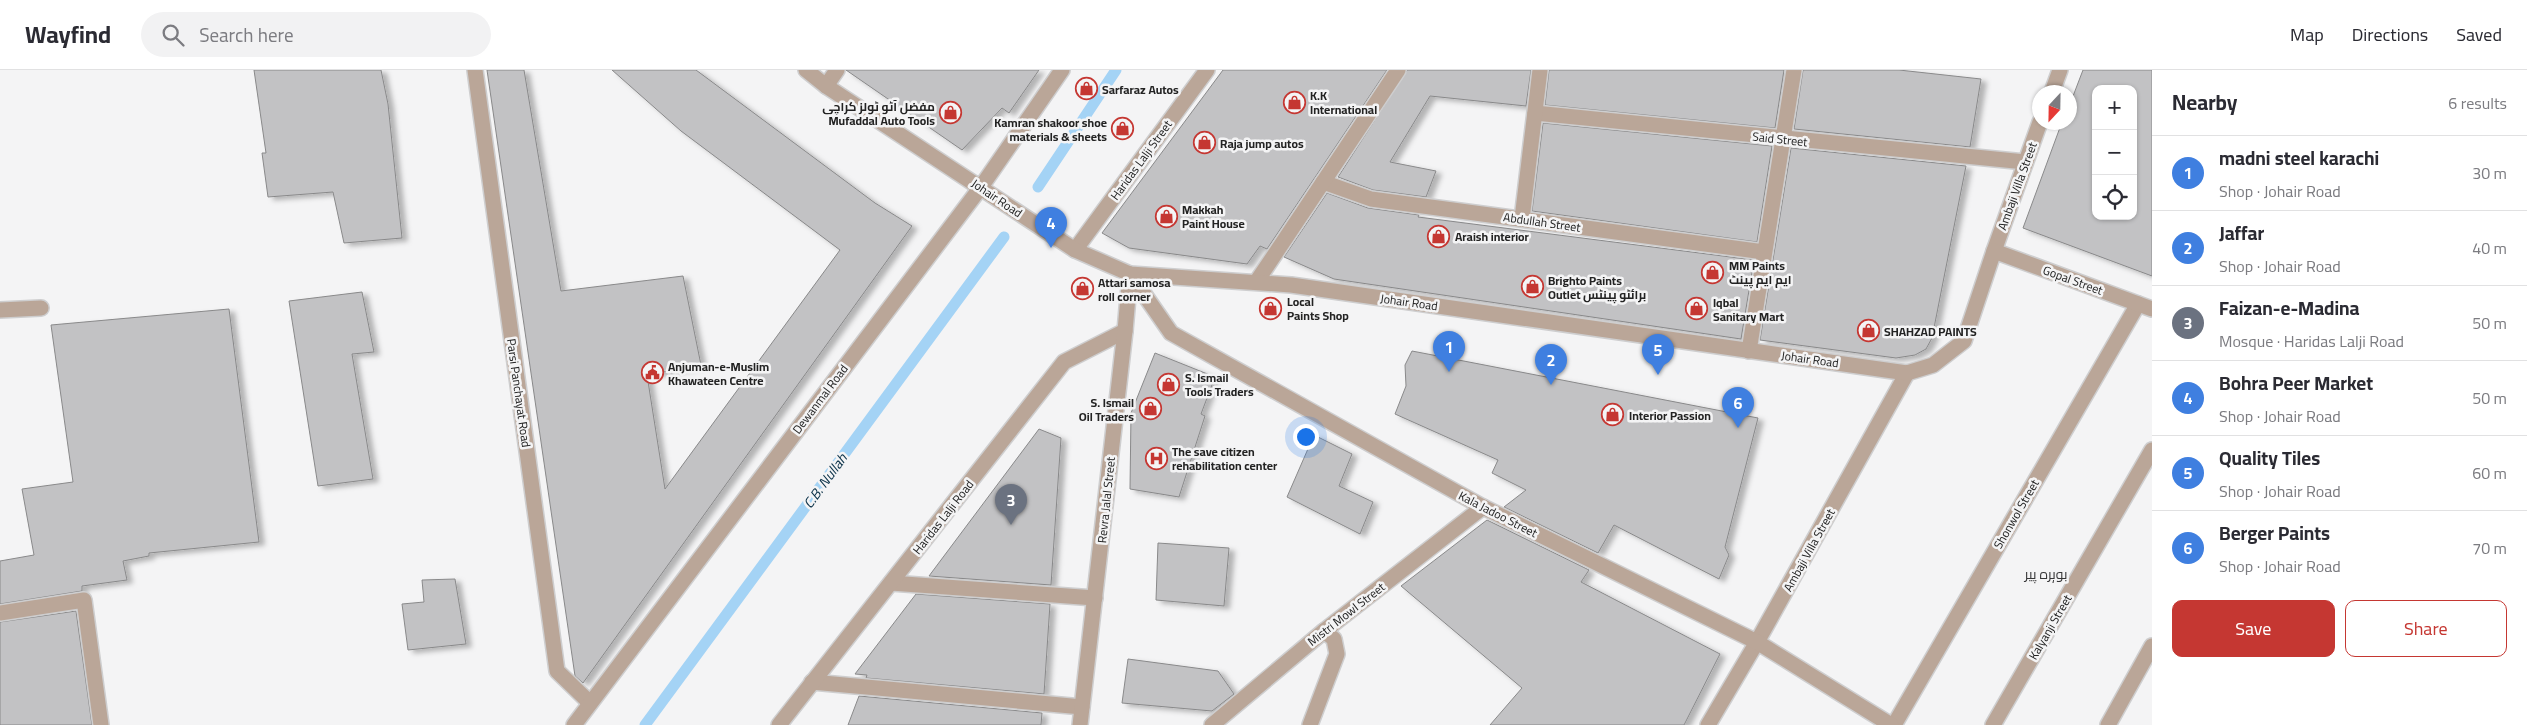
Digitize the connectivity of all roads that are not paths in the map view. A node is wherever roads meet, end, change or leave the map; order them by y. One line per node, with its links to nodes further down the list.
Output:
1 (475, 70): 39 (street, Parsi Panchayat Road)
2 (806, 70): 11 (street, Johair Road)
3 (837, 70): 11 (street)
4 (1062, 70): 17 (street, Dewanmal Road)
5 (1207, 70): 19 (street, Haridas Lalji Street)
6 (1398, 70): 16 (street)
7 (1540, 70): 12 (street)
8 (1794, 70): 14 (street)
9 (2060, 70): 10 (street)
10 (2055, 85)
11 (826, 86): 17 (street, Johair Road)
12 (1535, 113): 14 (street, Said Street); 18 (street)
13 (2037, 130): 15 (street, Ambaji Villa Street)
14 (1783, 139): 15 (street, Said Street); 21 (street)
15 (2025, 162): 20 (street, Ambaji Villa Street)
16 (1324, 182): 18 (street, Abdullah Street); 23 (street)
17 (981, 187): 19 (street, Johair Road); 39 (street, Dewanmal Road)
18 (1522, 219): 21 (street, Abdullah Street)
19 (1076, 250): 22 (street, Johair Road)
20 (1994, 251): 24 (street, Gopal Street); 29 (street, Johair Road)
21 (1764, 252): 28 (street)
22 (1130, 274): 23 (street, Johair Road); 27 (street, Revra Jalal Street); 31 (street, Kala Jadoo Street)
23 (1257, 281): 28 (street, Johair Road)
24 (2145, 306): 48 (street, Shonwol Street)
25 (41, 308): 26 (street)
26 (0, 310)
27 (1125, 331): 32 (street, Haridas Lalji Road); 33 (street, Revra Jalal Street)
28 (1749, 351): 29 (street, Johair Road)
29 (1907, 373): 36 (street, Ambaji Villa Street)
30 (2152, 450): 49 (street, Kalyanji Street)
31 (1483, 507): 35 (street, Mistri Mowl Street); 36 (street, Kala Jadoo Street)
32 (891, 582): 33 (street); 38 (street, Haridas Lalji Road)
33 (1095, 598): 40 (street, Revra Jalal Street)
34 (0, 613): 41 (street)
35 (1324, 631): 45 (street, Mistri Mowl Street); 46 (street)
36 (1757, 642): 47 (street, Ambaji Villa Street); 48 (street, Kala Jadoo Street)
37 (2152, 646): 50 (street)
38 (812, 682): 40 (street); 43 (street, Haridas Lalji Road)
39 (590, 703): 42 (street, Dewanmal Road)
40 (1082, 707): 44 (street, Revra Jalal Street)
41 (101, 725)
42 (574, 725)
43 (779, 725)
44 (1080, 725)
45 (1212, 725)
46 (1310, 725)
47 (1708, 725)
48 (1893, 725)
49 (1993, 725)
50 (2108, 725)

